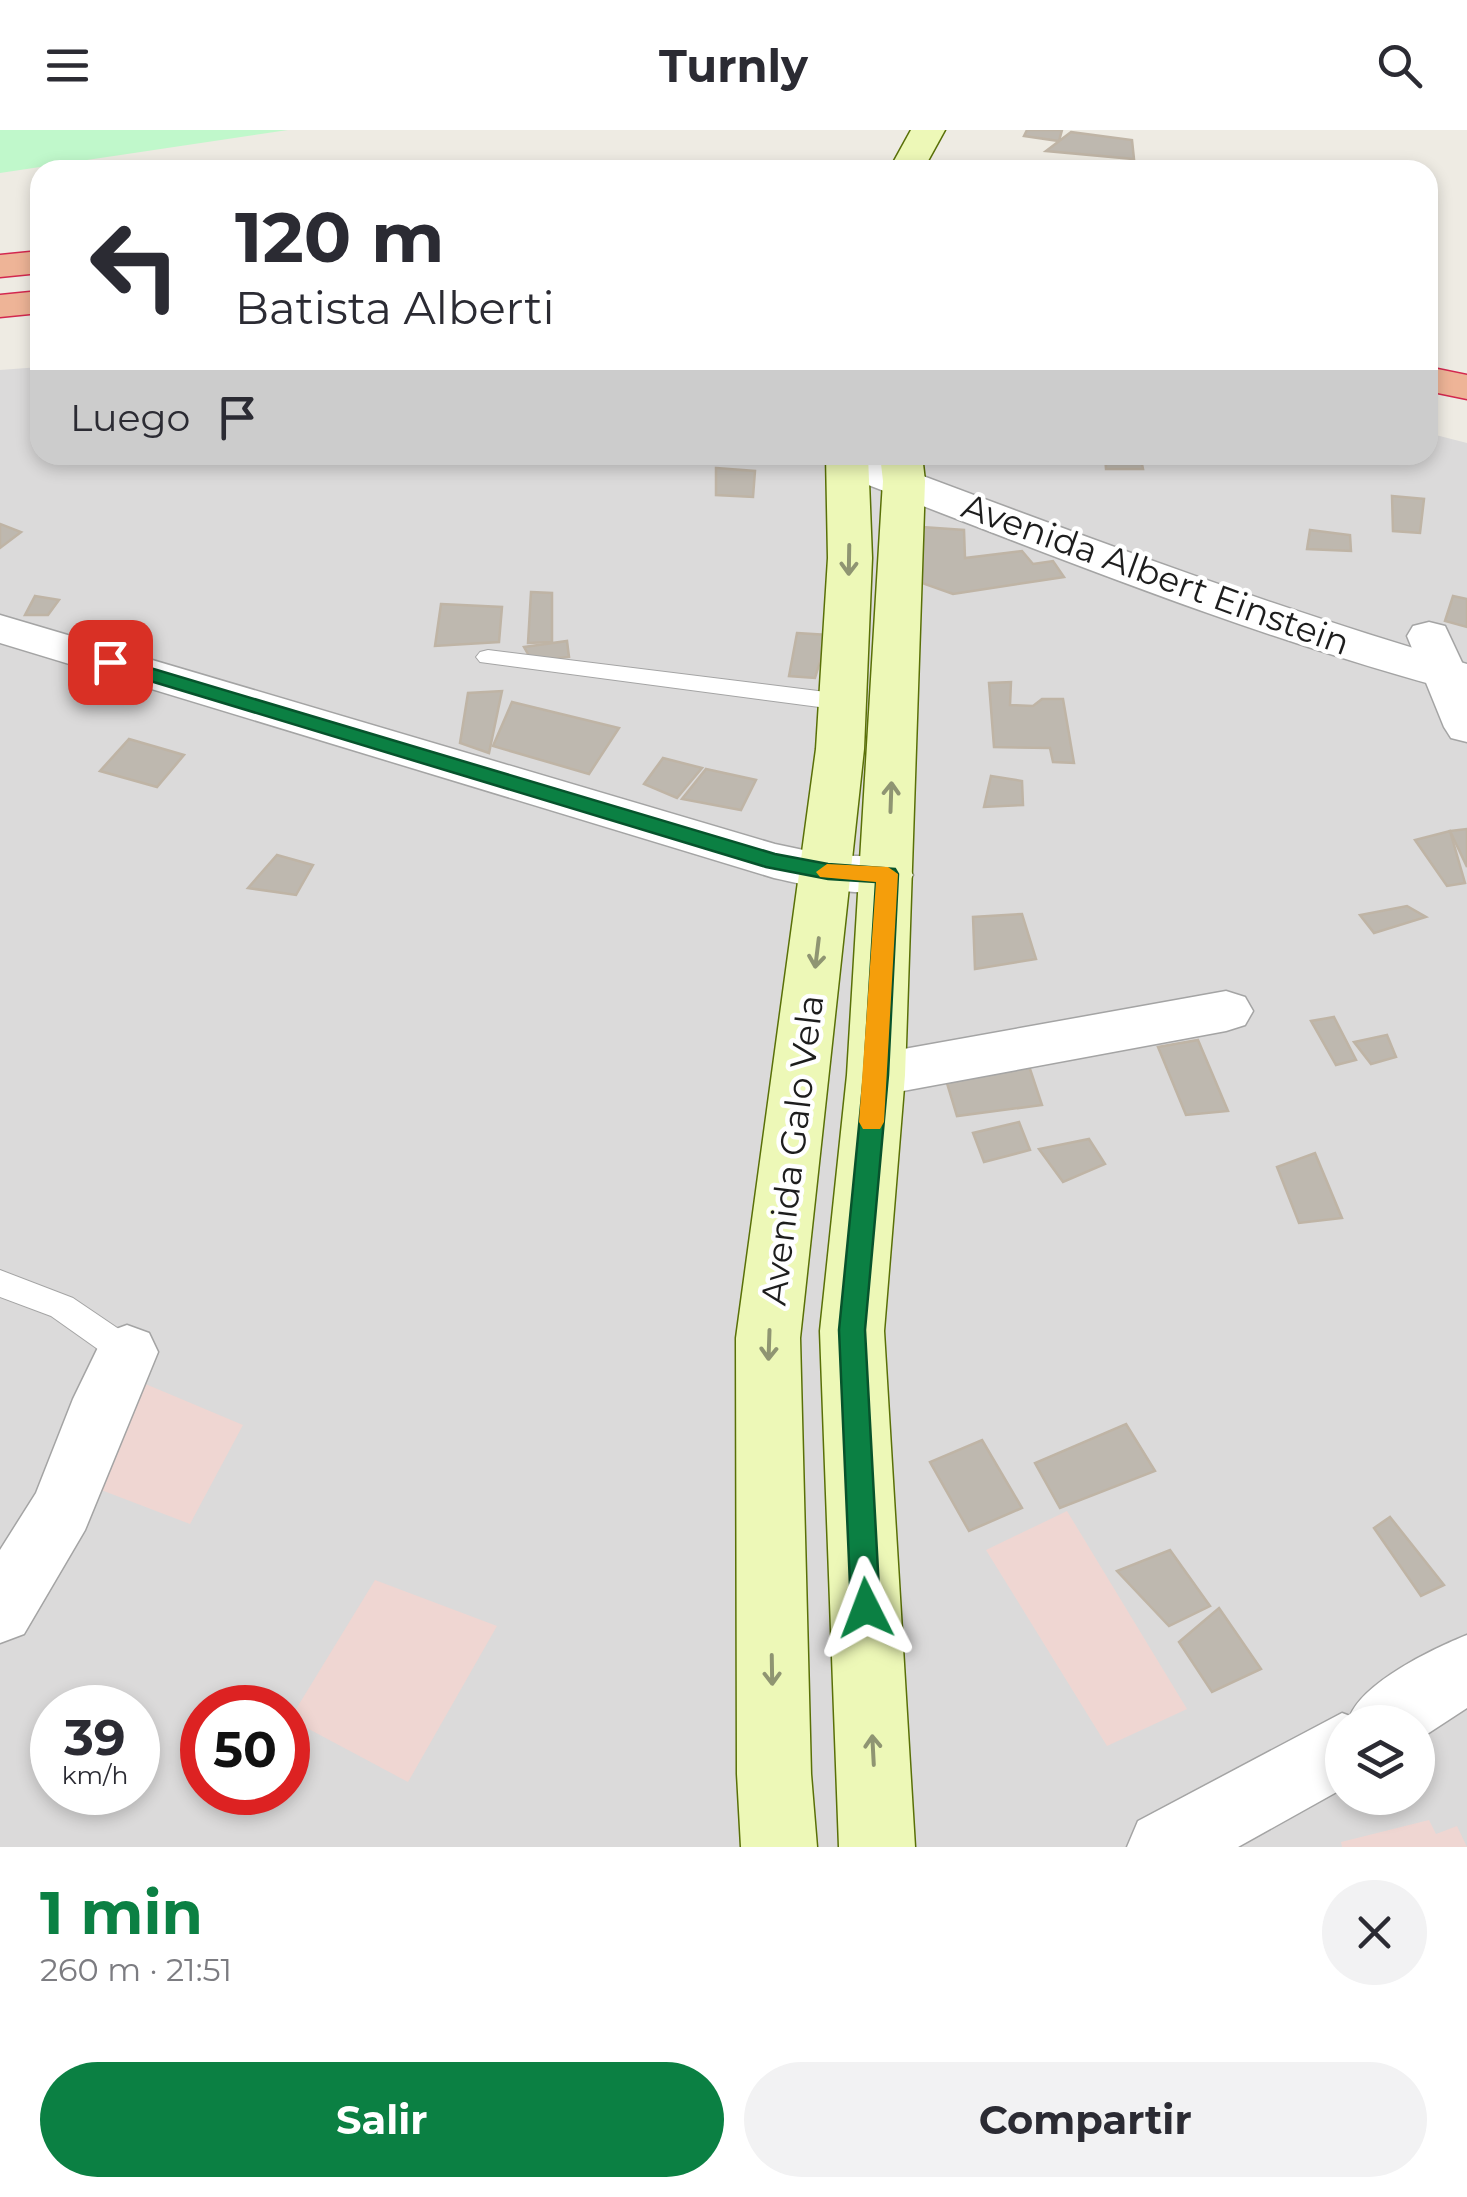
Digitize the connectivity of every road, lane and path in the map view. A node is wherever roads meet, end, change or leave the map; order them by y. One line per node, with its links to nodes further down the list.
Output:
1 (928, 130): 2 (main road)
2 (912, 160)
3 (30, 263): 4 (highway)
4 (0, 266)
5 (30, 303): 6 (highway)
6 (0, 306)
7 (1438, 381): 8 (highway)
8 (1467, 387)
9 (1438, 410): 10 (highway)
10 (1467, 416)
11 (882, 465): 17 (main road, Avenida Galo Vela, one-way to 17)
12 (883, 465): 19 (main road, Avenida Galo Vela, one-way to 12)
13 (892, 465): 16 (street, Avenida Albert Einstein)
14 (0, 629): 19 (street)
15 (488, 657): 17 (lane)
16 (1451, 659): 18 (street)
17 (842, 702): 19 (main road, Avenida Galo Vela)
18 (1467, 726)
19 (858, 873): 21 (main road, Avenida Galo Vela); 28 (main road, Avenida Galo Vela, one-way to 28)
20 (1226, 1011): 21 (street)
21 (876, 1075): 29 (main road, Avenida Galo Vela, one-way to 21)
22 (0, 1283): 23 (lane)
23 (126, 1352): 24 (street)
24 (0, 1612)
25 (1467, 1669): 26 (street)
26 (1410, 1705)
27 (1325, 1759): 30 (street)
28 (780, 1847)
29 (878, 1847)
30 (1164, 1847)

